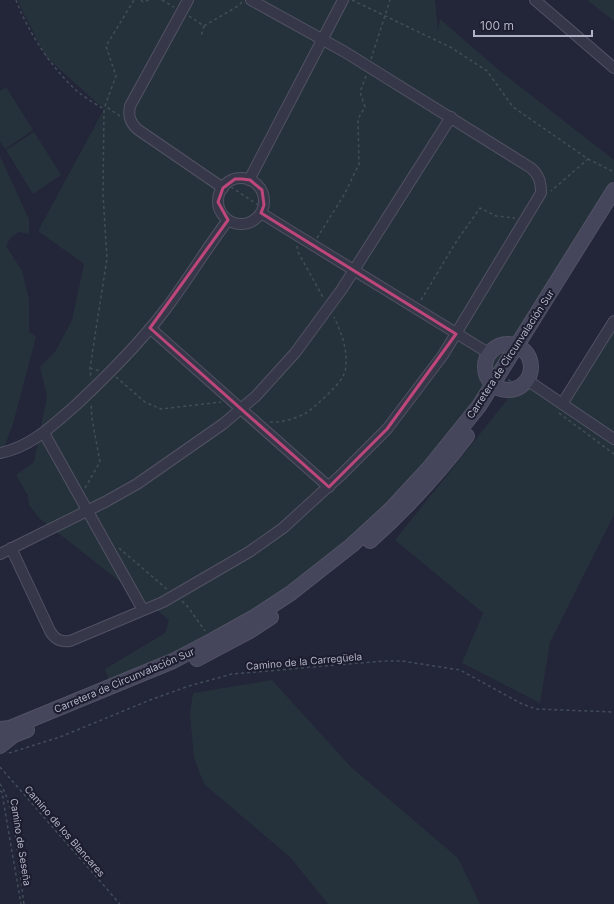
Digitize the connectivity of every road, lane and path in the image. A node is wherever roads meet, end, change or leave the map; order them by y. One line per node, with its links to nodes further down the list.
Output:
1 (16, 0): 41 (path)
2 (134, 0): 19 (path)
3 (141, 0): 4 (path)
4 (149, 0)
5 (188, 0): 23 (street)
6 (244, 0): 13 (path)
7 (251, 0): 14 (street)
8 (343, 0): 14 (street)
9 (352, 0): 12 (path)
10 (390, 0): 12 (path)
11 (535, 0): 16 (street)
12 (386, 16): 15 (path); 20 (path)
13 (204, 26)
14 (323, 40): 18 (street); 22 (street)
15 (370, 64)
16 (614, 68)
17 (367, 71): 31 (path)
18 (451, 117): 32 (street); 38 (street)
19 (124, 119)
20 (588, 159): 21 (path); 25 (path)
21 (614, 172)
22 (249, 180): 23 (street); 27 (street)
23 (226, 187): 27 (path); 29 (street)
24 (614, 190): 39 (street, Carretera de Circunvalación Sur)
25 (548, 194)
26 (614, 208): 39 (street, Carretera de Circunvalación Sur)
27 (262, 210): 29 (street); 32 (street)
28 (519, 219): 34 (path)
29 (228, 220): 37 (street)
30 (297, 241): 33 (path)
31 (314, 242)
32 (354, 270): 38 (street); 50 (street)
33 (327, 304)
34 (418, 306)
35 (333, 316): 51 (path)
36 (614, 321): 49 (street)
37 (150, 328): 50 (street); 52 (street)
38 (456, 334): 40 (street); 55 (street)
39 (521, 348): 40 (street); 44 (street); 46 (street, Carretera de Circunvalación Sur)
40 (490, 354): 46 (street)
41 (90, 368): 42 (path); 45 (path)
42 (105, 372)
43 (112, 374): 48 (path)
44 (527, 380): 46 (street); 49 (street)
45 (91, 383)
46 (497, 386): 66 (street, Carretera de Circunvalación Sur); 67 (street, Carretera de Circunvalación Sur)
47 (91, 397): 56 (path)
48 (225, 402)
49 (562, 404): 53 (street)
50 (241, 408): 55 (street); 57 (street)
51 (265, 420)
52 (44, 433): 54 (street); 57 (street)
53 (614, 439)
54 (0, 453)
55 (329, 487): 63 (street)
56 (82, 494)
57 (87, 510): 59 (street); 63 (street)
58 (116, 546): 61 (path)
59 (11, 548): 60 (street); 63 (street)
60 (0, 554)
61 (171, 592)
62 (177, 597): 64 (path)
63 (143, 610)
64 (206, 633)
65 (614, 712): 67 (path, Camino de la Carregüela)
66 (0, 729)
67 (4, 750)
68 (0, 768): 73 (path, Camino de los Blancares)
69 (0, 784): 72 (path, Camino de Seseña)
70 (0, 791): 71 (path)
71 (20, 904)
72 (24, 904)
73 (120, 904)

